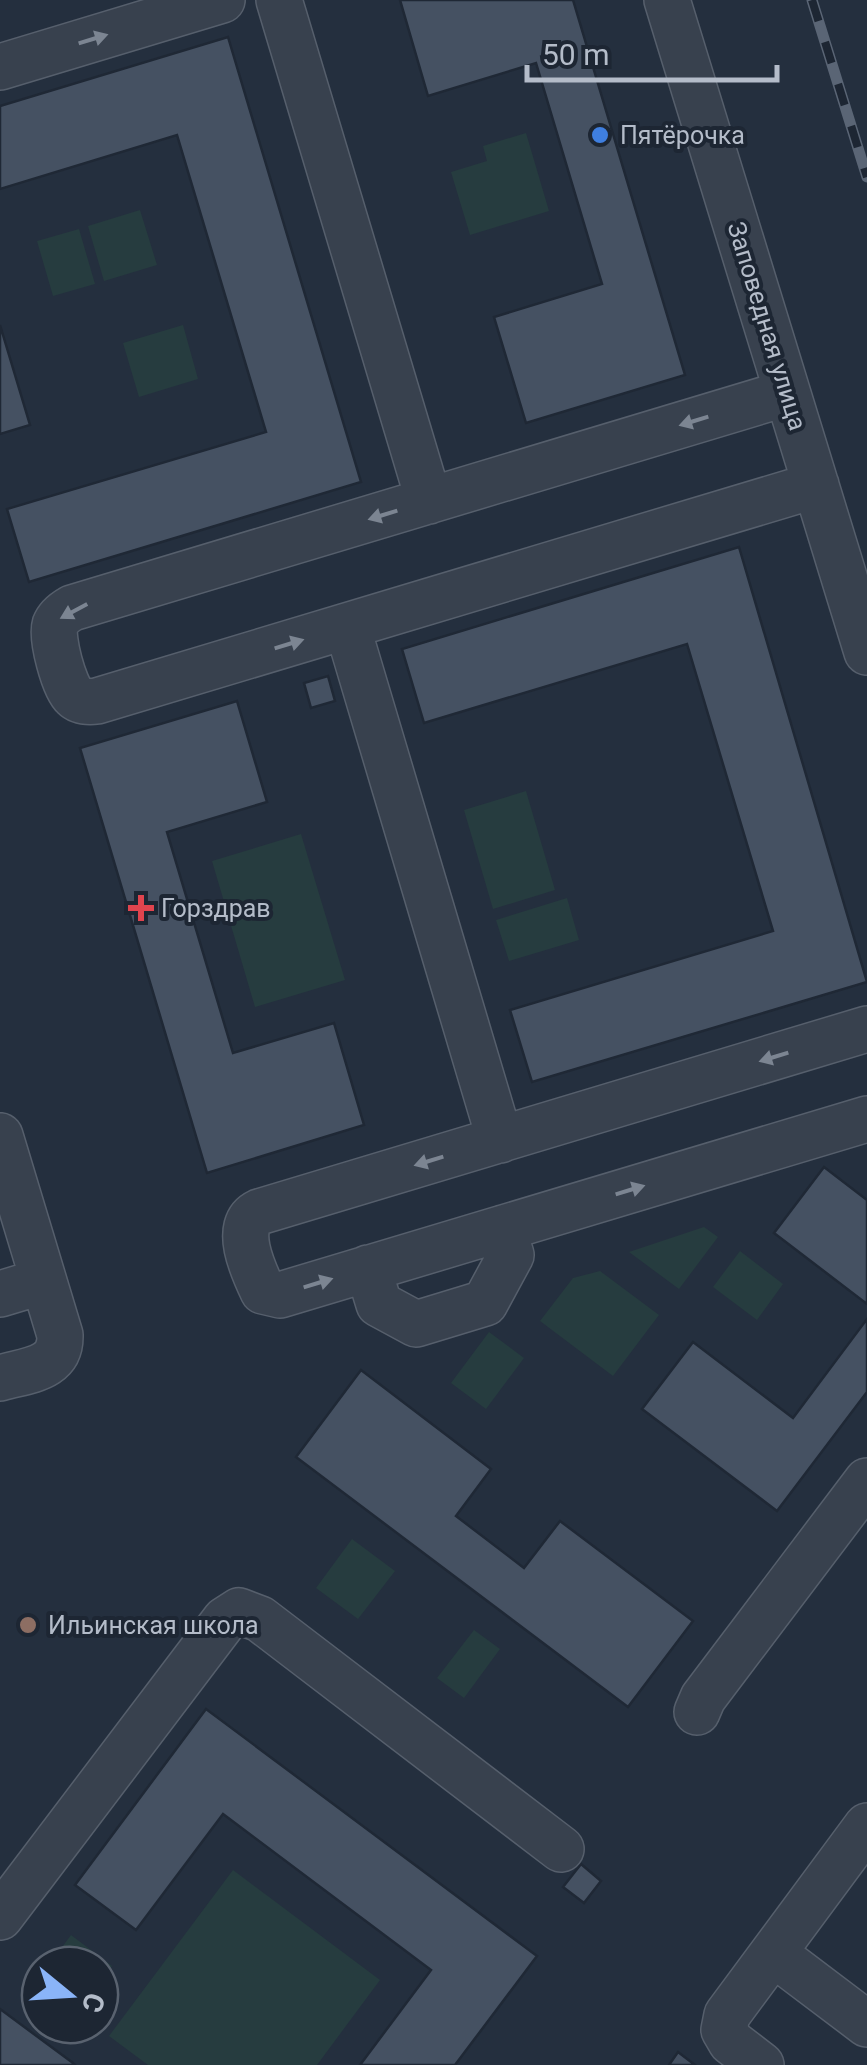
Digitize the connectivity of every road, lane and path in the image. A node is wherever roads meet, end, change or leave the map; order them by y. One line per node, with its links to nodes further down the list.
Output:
1 (222, 0): 4 (street, one-way to 1)
2 (280, 0): 7 (street)
3 (667, 0): 5 (street, Заповедная улица)
4 (0, 67)
5 (788, 393): 6 (street, Заповедная улица); 7 (street, one-way to 7)
6 (816, 485): 8 (street); 9 (street, Заповедная улица)
7 (429, 501): 8 (street, one-way to 8)
8 (346, 626): 13 (street)
9 (867, 652)
10 (867, 1029): 13 (street, one-way to 13)
11 (867, 1119): 14 (street, one-way to 11)
12 (0, 1136): 16 (street)
13 (500, 1140): 15 (street, one-way to 15)
14 (503, 1228): 15 (street); 15 (street)
15 (368, 1268)
16 (44, 1281): 17 (street); 18 (street)
17 (0, 1294)
18 (0, 1378)
19 (867, 1481): 20 (street)
20 (696, 1712)
21 (867, 1826): 24 (street)
22 (562, 1849): 23 (street)
23 (0, 1917)
24 (773, 1953): 25 (street); 26 (street)
25 (867, 2024)
26 (761, 2065)

